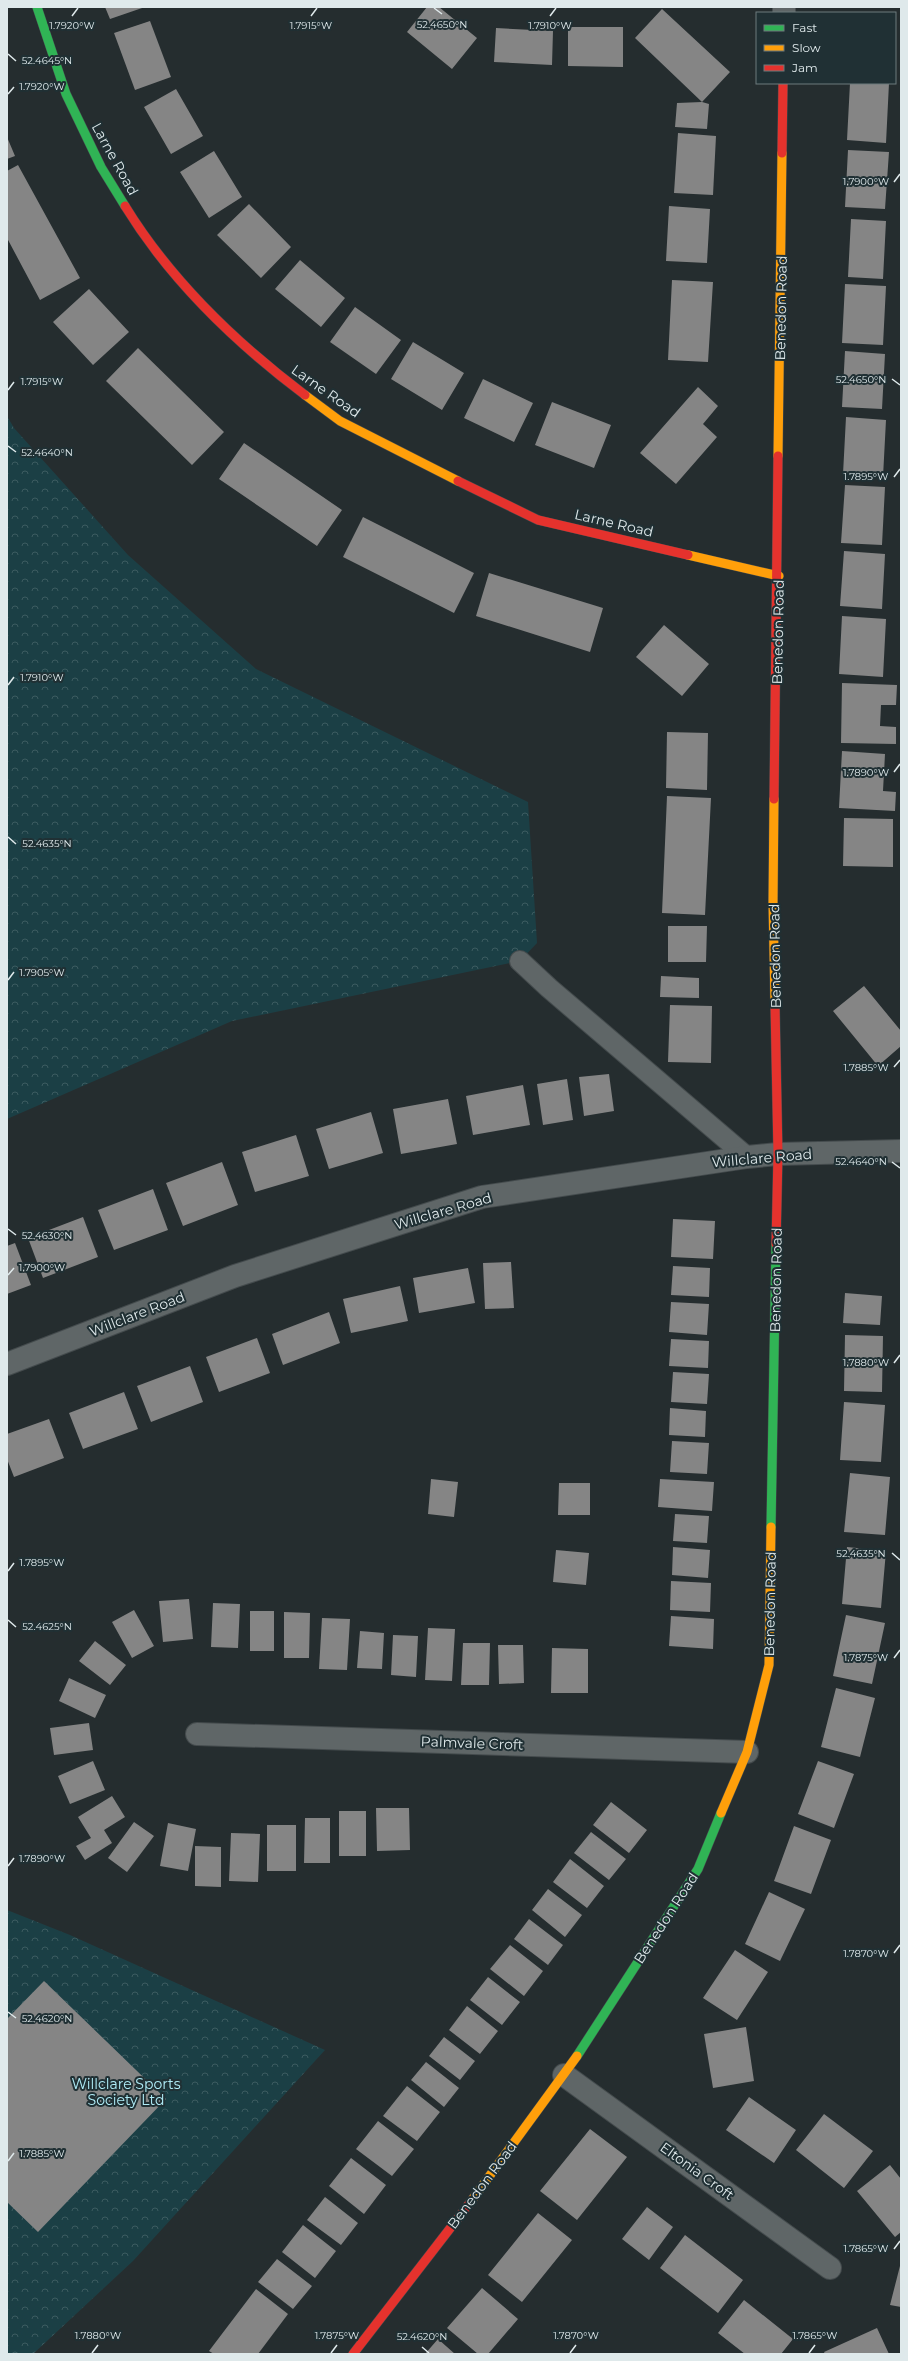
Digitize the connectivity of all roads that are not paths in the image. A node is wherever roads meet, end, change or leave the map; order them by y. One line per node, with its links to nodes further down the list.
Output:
1 (37, 7): 3 (street, Larne Road)
2 (783, 84): 3 (street, Benedon Road)
3 (779, 576): 6 (street, Benedon Road)
4 (520, 961): 7 (lane)
5 (901, 1151): 6 (street, Willclare Road)
6 (778, 1154): 7 (street, Willclare Road); 10 (street, Benedon Road)
7 (747, 1157): 8 (street, Willclare Road)
8 (7, 1364)
9 (197, 1734): 10 (street, Palmvale Croft)
10 (747, 1752): 11 (street, Benedon Road)
11 (564, 2075): 12 (street, Eltonia Croft); 13 (street, Benedon Road)
12 (830, 2268)
13 (353, 2354)

